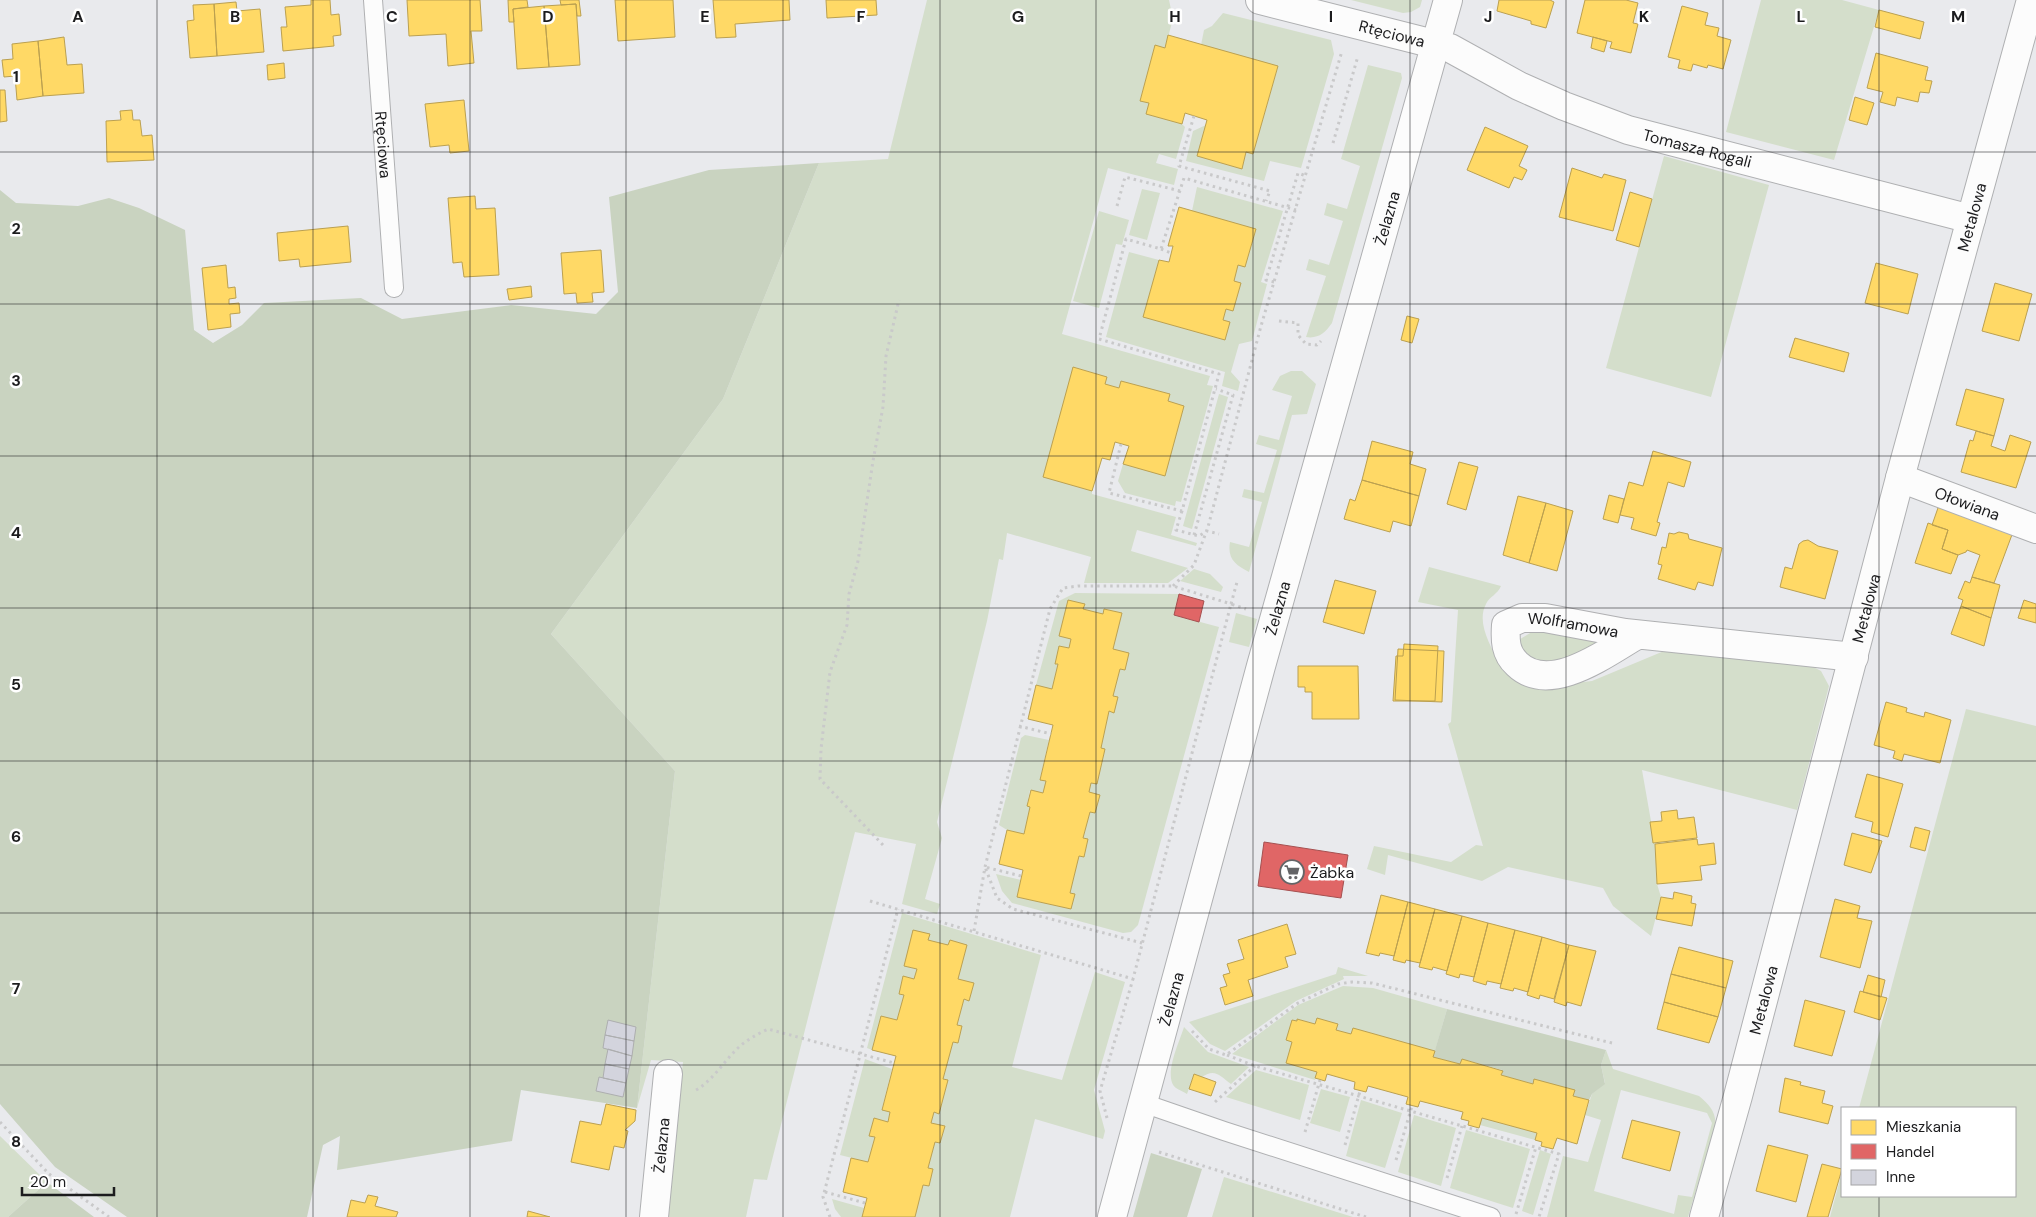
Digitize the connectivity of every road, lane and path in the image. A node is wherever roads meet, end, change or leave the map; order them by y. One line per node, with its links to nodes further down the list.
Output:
1 (373, 0): 20 (lane, Rtęciowa)
2 (1260, 0): 5 (street, Rtęciowa)
3 (1448, 0): 5 (street, Żelazna)
4 (2031, 0): 16 (street, Metalowa)
5 (1437, 44): 16 (street, Tomasza Rogali); 35 (street, Żelazna)
6 (1359, 52): 9 (path)
7 (1340, 58): 10 (path)
8 (1194, 116): 12 (path)
9 (1333, 142)
10 (1306, 176): 14 (path); 15 (path)
11 (1180, 191): 12 (path); 13 (path); 17 (path)
12 (1266, 201): 14 (path)
13 (1117, 206)
14 (1288, 207): 15 (path); 19 (path)
15 (1296, 210): 19 (path)
16 (1970, 219): 26 (street, Metalowa)
17 (1161, 249): 18 (path); 24 (path)
18 (1171, 253)
19 (1274, 282): 29 (path)
20 (394, 288)
21 (899, 300): 40 (path)
22 (1279, 321): 23 (path)
23 (1323, 340)
24 (1216, 390): 27 (path); 31 (path)
25 (1121, 444): 27 (path)
26 (1900, 478): 28 (street, Ołowiana); 37 (street, Metalowa)
27 (1182, 512): 31 (path)
28 (2036, 529)
29 (1207, 531): 30 (path); 31 (path); 33 (path)
30 (1219, 534)
31 (1194, 535)
32 (1237, 582): 34 (path)
33 (1173, 586): 34 (path); 38 (path)
34 (1231, 604): 35 (path); 46 (path)
35 (1275, 618): 59 (street, Żelazna)
36 (1637, 635): 37 (street, Wolframowa)
37 (1854, 658): 82 (street, Metalowa)
38 (1020, 726): 39 (path); 41 (path)
39 (1051, 734)
40 (883, 844)
41 (985, 867): 42 (path); 45 (path); 46 (path)
42 (1022, 876)
43 (870, 901): 44 (path)
44 (898, 909): 45 (path); 50 (path)
45 (974, 931): 47 (path)
46 (1142, 943): 47 (path)
47 (1133, 979): 64 (path)
48 (1186, 1024): 51 (path)
49 (1612, 1043): 51 (path)
50 (862, 1054): 52 (path); 55 (path); 71 (path)
51 (1226, 1055): 53 (path)
52 (894, 1064)
53 (1255, 1066): 56 (path); 62 (path)
54 (1320, 1080): 56 (path)
55 (667, 1084): 75 (street, Żelazna)
56 (1319, 1084): 58 (path); 68 (path)
57 (1360, 1091): 58 (path)
58 (1358, 1096): 61 (path); 69 (path)
59 (1143, 1103): 62 (lane); 77 (street, Żelazna)
60 (1412, 1106): 61 (path)
61 (1411, 1111): 65 (path); 70 (path)
62 (1194, 1120): 68 (lane)
63 (0, 1122): 74 (path)
64 (1109, 1125)
65 (1462, 1126): 66 (path); 72 (path)
66 (1536, 1147): 80 (path); 81 (path)
67 (1154, 1150): 78 (path)
68 (1298, 1155): 69 (lane)
69 (1338, 1168): 70 (lane)
70 (1389, 1184): 72 (lane)
71 (825, 1192): 73 (path); 76 (path)
72 (1441, 1201): 79 (lane)
73 (866, 1203)
74 (109, 1217)
75 (654, 1217)
76 (830, 1217)
77 (1112, 1217)
78 (1366, 1217)
79 (1491, 1217)
80 (1515, 1217)
81 (1539, 1217)
82 (1704, 1217)

